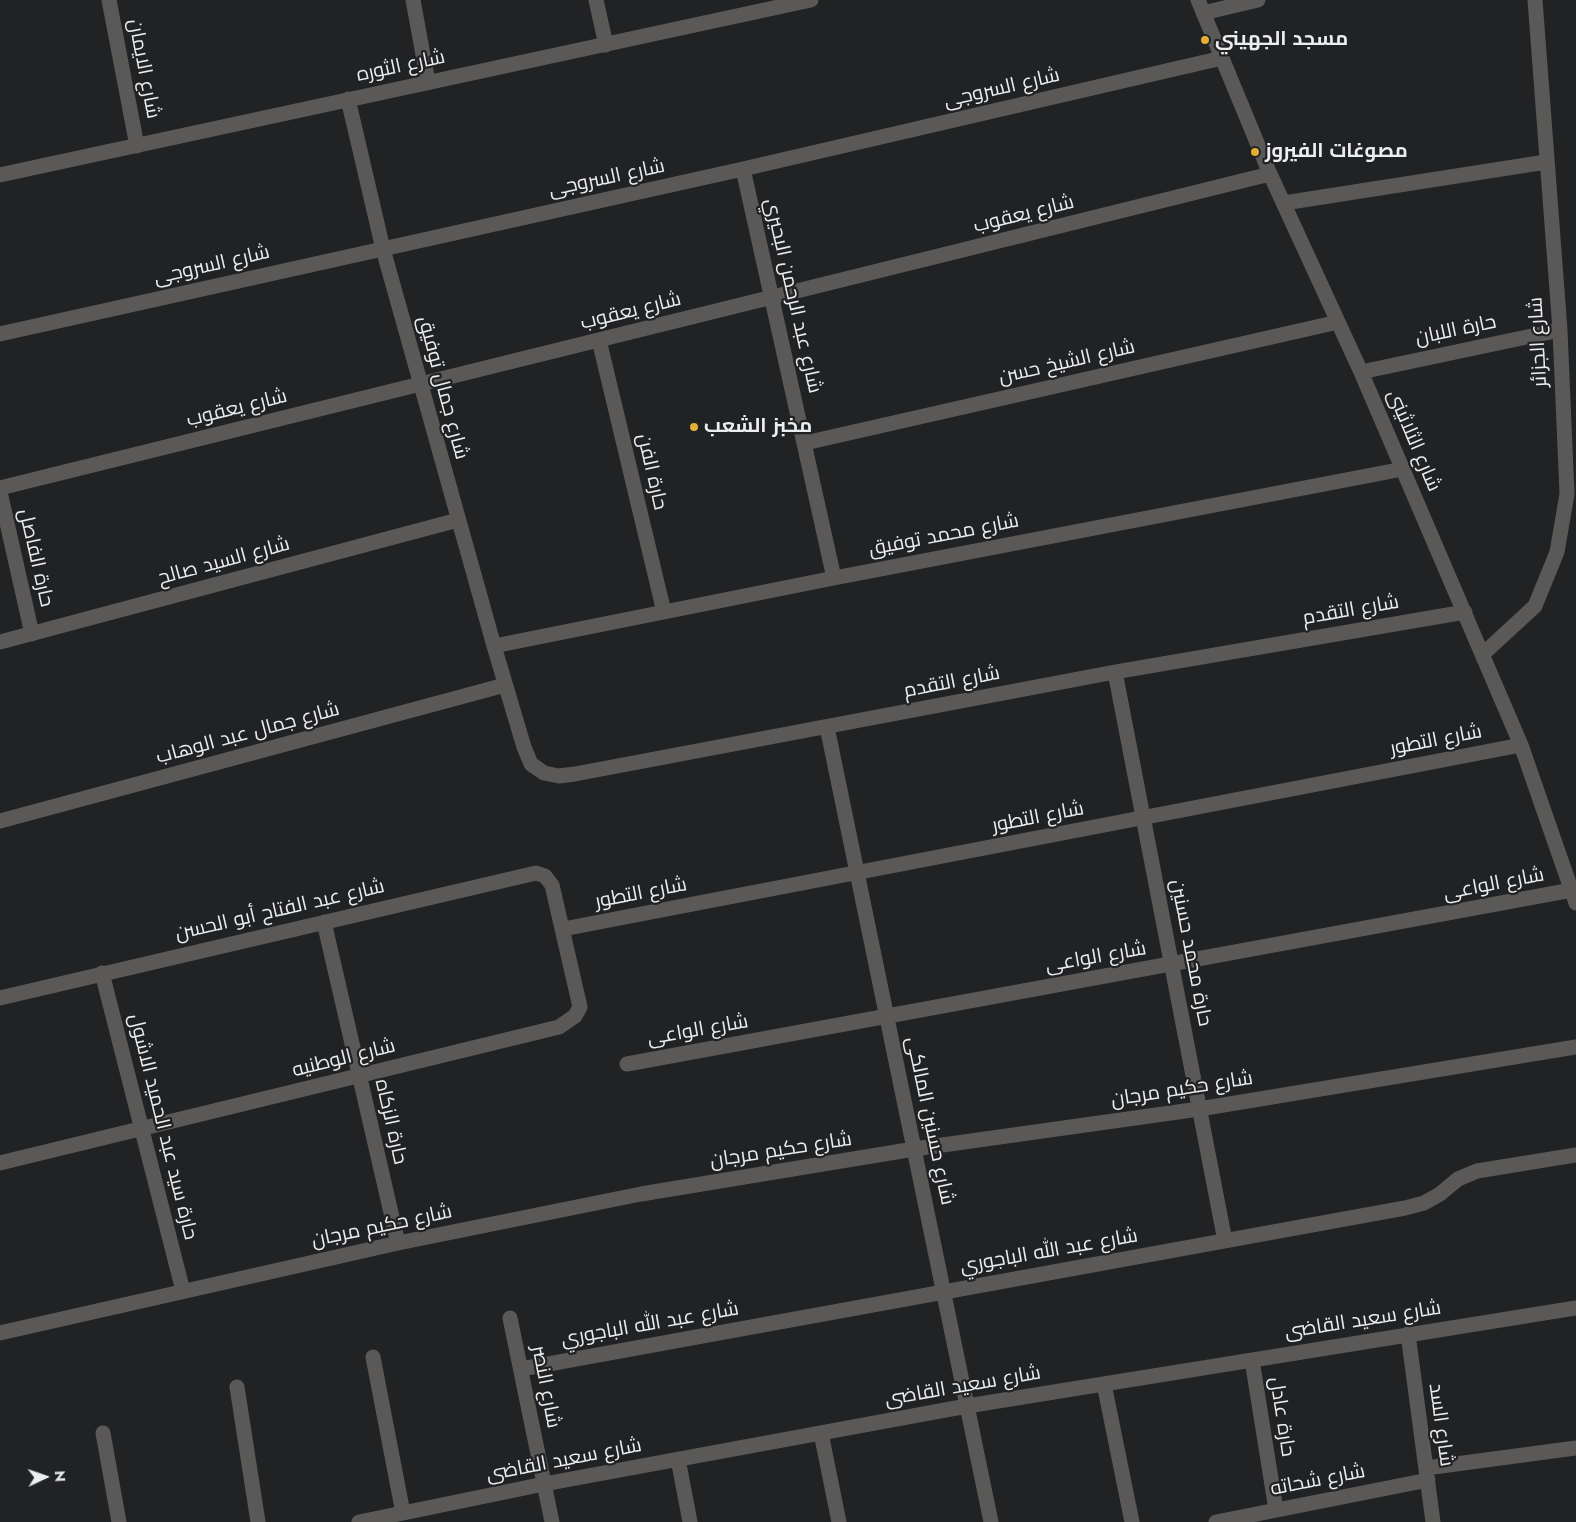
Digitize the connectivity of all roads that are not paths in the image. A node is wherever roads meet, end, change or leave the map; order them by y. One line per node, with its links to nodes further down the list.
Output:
1 (109, 0): 13 (street, شارع الايمان)
2 (413, 0): 11 (street)
3 (596, 0): 9 (street)
4 (811, 0): 7 (street, شارع الثوره)
5 (1258, 0): 8 (street)
6 (1535, 0): 14 (street, شارع الجزائر)
7 (755, 6): 9 (street, شارع الثوره)
8 (1201, 6): 10 (street, شارع الثلاثينى)
9 (606, 45): 11 (street, شارع الثوره)
10 (1222, 58): 15 (street, شارع السروجى); 16 (street, شارع الثلاثينى)
11 (428, 82): 12 (street, شارع الثوره)
12 (348, 99): 13 (street, شارع الثوره); 19 (street, شارع جمال توفيق)
13 (138, 146): 17 (street, شارع الثوره)
14 (1546, 162): 18 (street); 22 (street, شارع الجزائر)
15 (743, 169): 19 (street, شارع السروجى); 20 (street, شارع عبد الرحمن البحيري)
16 (1270, 174): 18 (street, شارع الثلاثينى); 20 (street, شارع يعقوب)
17 (0, 175)
18 (1284, 203): 21 (street, شارع الثلاثينى)
19 (383, 248): 23 (street, شارع السروجى); 26 (street, شارع جمال توفيق)
20 (772, 298): 24 (street, شارع يعقوب); 27 (street, شارع عبد الرحمن البحيري)
21 (1338, 322): 25 (street, شارع الثلاثينى); 27 (street, شارع الشيخ حسن)
22 (1560, 330): 25 (street, حارة اللبان); 38 (street, شارع الجزائر)
23 (0, 334)
24 (599, 340): 26 (street, شارع يعقوب); 33 (street, حارة الفن)
25 (1361, 372): 28 (street, شارع الثلاثينى)
26 (420, 385): 29 (street, شارع يعقوب); 31 (street, شارع جمال توفيق)
27 (805, 444): 32 (street, شارع عبد الرحمن البحيري)
28 (1403, 469): 32 (street, شارع محمد توفيق); 34 (street, شارع الثلاثينى)
29 (0, 488)
30 (0, 492): 35 (street, حارة الفاصل)
31 (458, 520): 35 (street, شارع السيد صالح); 37 (street, شارع جمال توفيق)
32 (834, 578): 33 (street, شارع محمد توفيق)
33 (664, 612): 37 (street, شارع محمد توفيق)
34 (1465, 612): 38 (street, شارع الثلاثينى); 39 (street, شارع التقدم)
35 (32, 634): 36 (street, شارع السيد صالح)
36 (0, 642)
37 (494, 646): 40 (street, شارع جمال توفيق)
38 (1483, 654): 42 (street, شارع الثلاثينى)
39 (1115, 672): 41 (street, شارع التقدم); 43 (street, حارة محمد حسنين)
40 (505, 685): 41 (street, شارع التقدم); 44 (street, شارع جمال عبد الوهاب)
41 (827, 727): 45 (street, شارع حسنين المالكى)
42 (1521, 745): 43 (street, شارع التطور); 47 (street, شارع الثلاثينى)
43 (1144, 818): 45 (street, شارع التطور); 50 (street, حارة محمد حسنين)
44 (0, 821)
45 (858, 873): 49 (street, شارع التطور); 53 (street, شارع حسنين المالكى)
46 (556, 897): 48 (street, شارع عبد الفتاح أبو الحسن); 49 (street, شارع الوطنيه)
47 (1574, 897): 50 (street, شارع الواعى)
48 (324, 922): 51 (street, شارع عبد الفتاح أبو الحسن); 56 (street, حارة الزكاه)
49 (563, 929): 56 (street, شارع الوطنيه)
50 (1172, 965): 53 (street, شارع الواعى); 57 (street, حارة محمد حسنين)
51 (102, 973): 52 (street, شارع عبد الفتاح أبو الحسن); 58 (street, حارة سيد عبد الحميد الاشول)
52 (0, 998)
53 (887, 1017): 55 (street, شارع الواعى); 59 (street, شارع حسنين المالكى)
54 (1576, 1047): 57 (street, شارع حكيم مرجان)
55 (627, 1064)
56 (359, 1076): 58 (street, شارع الوطنيه); 63 (street, حارة الزكاه)
57 (1199, 1109): 59 (street, شارع حكيم مرجان); 62 (street, حارة محمد حسنين)
58 (141, 1128): 61 (street, شارع الوطنيه); 64 (street, حارة سيد عبد الحميد الاشول)
59 (914, 1149): 63 (street, شارع حكيم مرجان); 65 (street, شارع حسنين المالكى)
60 (1576, 1155): 62 (street, شارع عبد الله الباجوري)
61 (0, 1163)
62 (1225, 1240): 65 (street, شارع عبد الله الباجوري)
63 (398, 1243): 64 (street, شارع حكيم مرجان)
64 (183, 1291): 68 (street, شارع حكيم مرجان)
65 (944, 1292): 72 (street, شارع عبد الله الباجوري); 75 (street, شارع حسنين المالكى)
66 (1576, 1308): 69 (street, شارع سعيد القاضى)
67 (510, 1318): 72 (street, شارع النصر)
68 (0, 1333)
69 (1408, 1334): 71 (street, شارع سعيد القاضى); 80 (street, شارع السد)
70 (373, 1356): 83 (street)
71 (1252, 1360): 73 (street, شارع سعيد القاضى); 82 (street, حارة عادل)
72 (521, 1369): 81 (street, شارع النصر)
73 (1104, 1384): 75 (street, شارع سعيد القاضى); 91 (street)
74 (237, 1387): 85 (street)
75 (967, 1406): 77 (street, شارع سعيد القاضى); 90 (street, شارع حسنين المالكى)
76 (104, 1433): 84 (street)
77 (821, 1433): 79 (street, شارع سعيد القاضى); 89 (street)
78 (1576, 1448): 80 (street, شارع شحاته)
79 (678, 1459): 81 (street, شارع سعيد القاضى); 88 (street)
80 (1427, 1474): 82 (street, شارع شحاته); 93 (street, شارع السد)
81 (544, 1484): 83 (street, شارع سعيد القاضى); 87 (street, شارع النصر)
82 (1276, 1510): 92 (street, شارع شحاته)
83 (397, 1517): 86 (street, شارع سعيد القاضى)
84 (119, 1522)
85 (258, 1522)
86 (359, 1522)
87 (552, 1522)
88 (690, 1522)
89 (839, 1522)
90 (991, 1522)
91 (1132, 1522)
92 (1216, 1522)
93 (1433, 1522)

